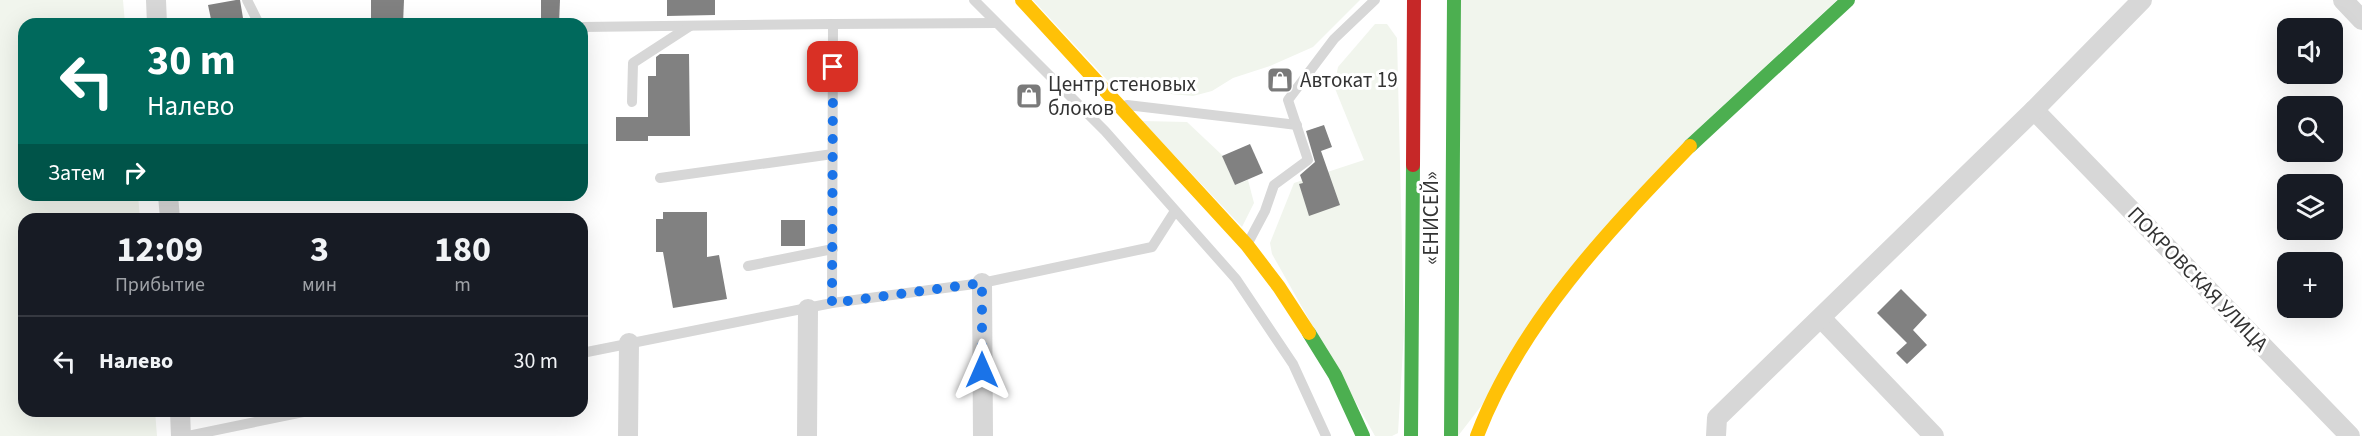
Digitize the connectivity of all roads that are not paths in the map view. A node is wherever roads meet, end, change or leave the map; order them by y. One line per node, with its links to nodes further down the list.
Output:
1 (156, 0): 11 (street)
2 (248, 0): 12 (lane)
3 (974, 0): 14 (lane)
4 (1022, 0): 19 (main road)
5 (1375, 0): 21 (lane)
6 (1414, 0): 44 (main road, «ЕНИСЕЙ»)
7 (1454, 0): 45 (main road, «ЕНИСЕЙ»)
8 (1848, 0): 46 (main road)
9 (2142, 0): 20 (street)
10 (2343, 0): 13 (street)
11 (157, 18)
12 (256, 18)
13 (2362, 20)
14 (996, 23): 15 (lane); 24 (lane)
15 (833, 24): 16 (lane); 22 (lane)
16 (690, 26): 17 (lane); 18 (lane)
17 (588, 27)
18 (632, 102)
19 (1119, 104): 21 (lane); 25 (main road)
20 (2040, 116): 31 (street); 48 (street, ПОКРОВСКАЯ УЛИЦА)
21 (1297, 125): 25 (lane)
22 (833, 154): 23 (lane); 26 (lane)
23 (660, 178)
24 (1175, 211): 28 (lane); 42 (lane)
25 (1247, 245): 43 (main road)
26 (833, 249): 27 (lane); 29 (lane)
27 (748, 266)
28 (982, 283): 29 (lane); 41 (street)
29 (832, 303): 30 (lane)
30 (808, 309): 32 (lane); 40 (street)
31 (1821, 318): 36 (street); 47 (street)
32 (629, 343): 33 (lane); 39 (street)
33 (588, 352)
34 (180, 417): 37 (street)
35 (279, 417): 38 (lane)
36 (1932, 435)
37 (181, 436)
38 (188, 436)
39 (628, 436)
40 (807, 436)
41 (983, 436)
42 (1326, 436)
43 (1363, 436)
44 (1411, 436)
45 (1451, 436)
46 (1477, 436)
47 (1716, 436)
48 (2350, 436)

